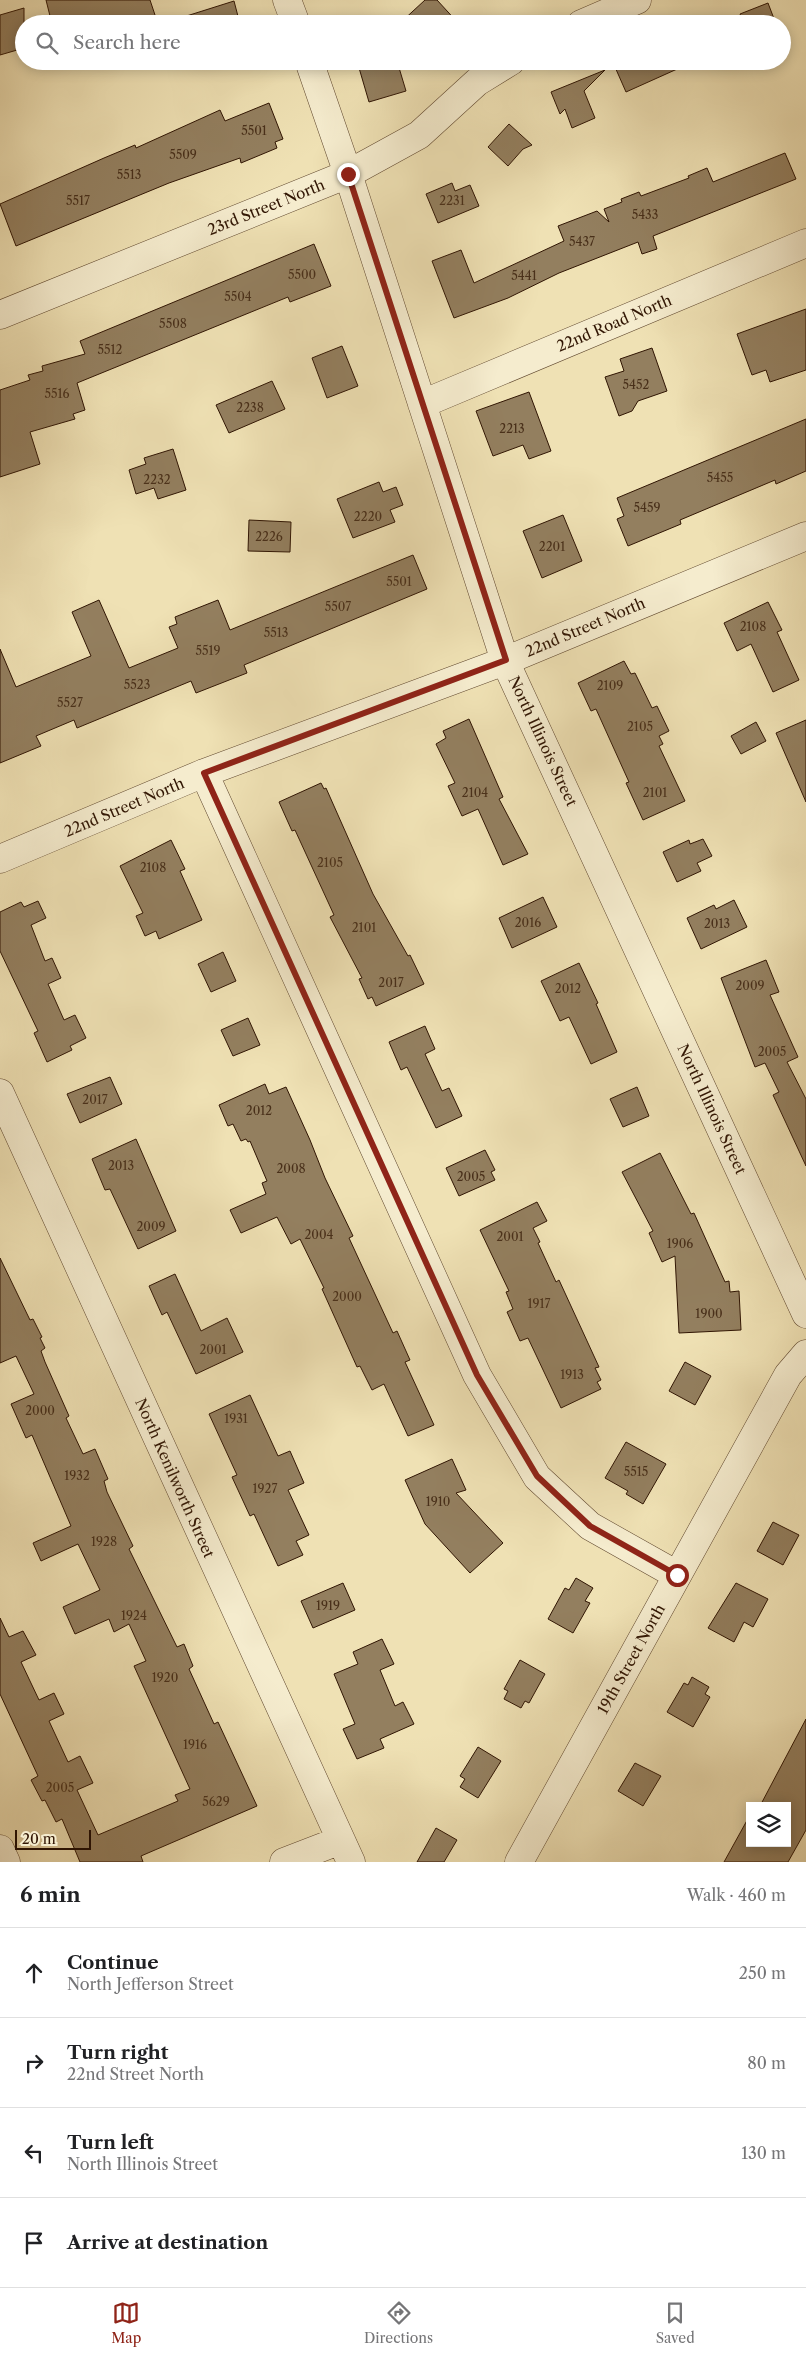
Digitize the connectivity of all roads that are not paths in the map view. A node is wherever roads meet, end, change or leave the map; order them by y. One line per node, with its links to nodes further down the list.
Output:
1 (287, 0): 3 (street)
2 (637, 0): 4 (street)
3 (293, 15)
4 (602, 15)
5 (312, 70): 7 (street, North Illinois Street)
6 (496, 70): 7 (street, 23rd Street North)
7 (348, 174): 9 (street, 23rd Street North); 10 (street, North Illinois Street)
8 (806, 243): 10 (street, 22nd Road North)
9 (0, 316)
10 (422, 404): 12 (street, North Illinois Street)
11 (806, 536): 12 (street, 22nd Street North)
12 (506, 660): 13 (street, 22nd Street North); 16 (street, North Illinois Street)
13 (204, 773): 14 (street, 22nd Street North); 18 (street)
14 (0, 859)
15 (0, 1093): 20 (street, North Kenilworth Street)
16 (806, 1314)
17 (806, 1354): 18 (street, 19th Street North)
18 (677, 1575): 23 (street, 19th Street North)
19 (0, 1849): 21 (street)
20 (346, 1851): 22 (street)
21 (6, 1862)
22 (284, 1862)
23 (519, 1862)

